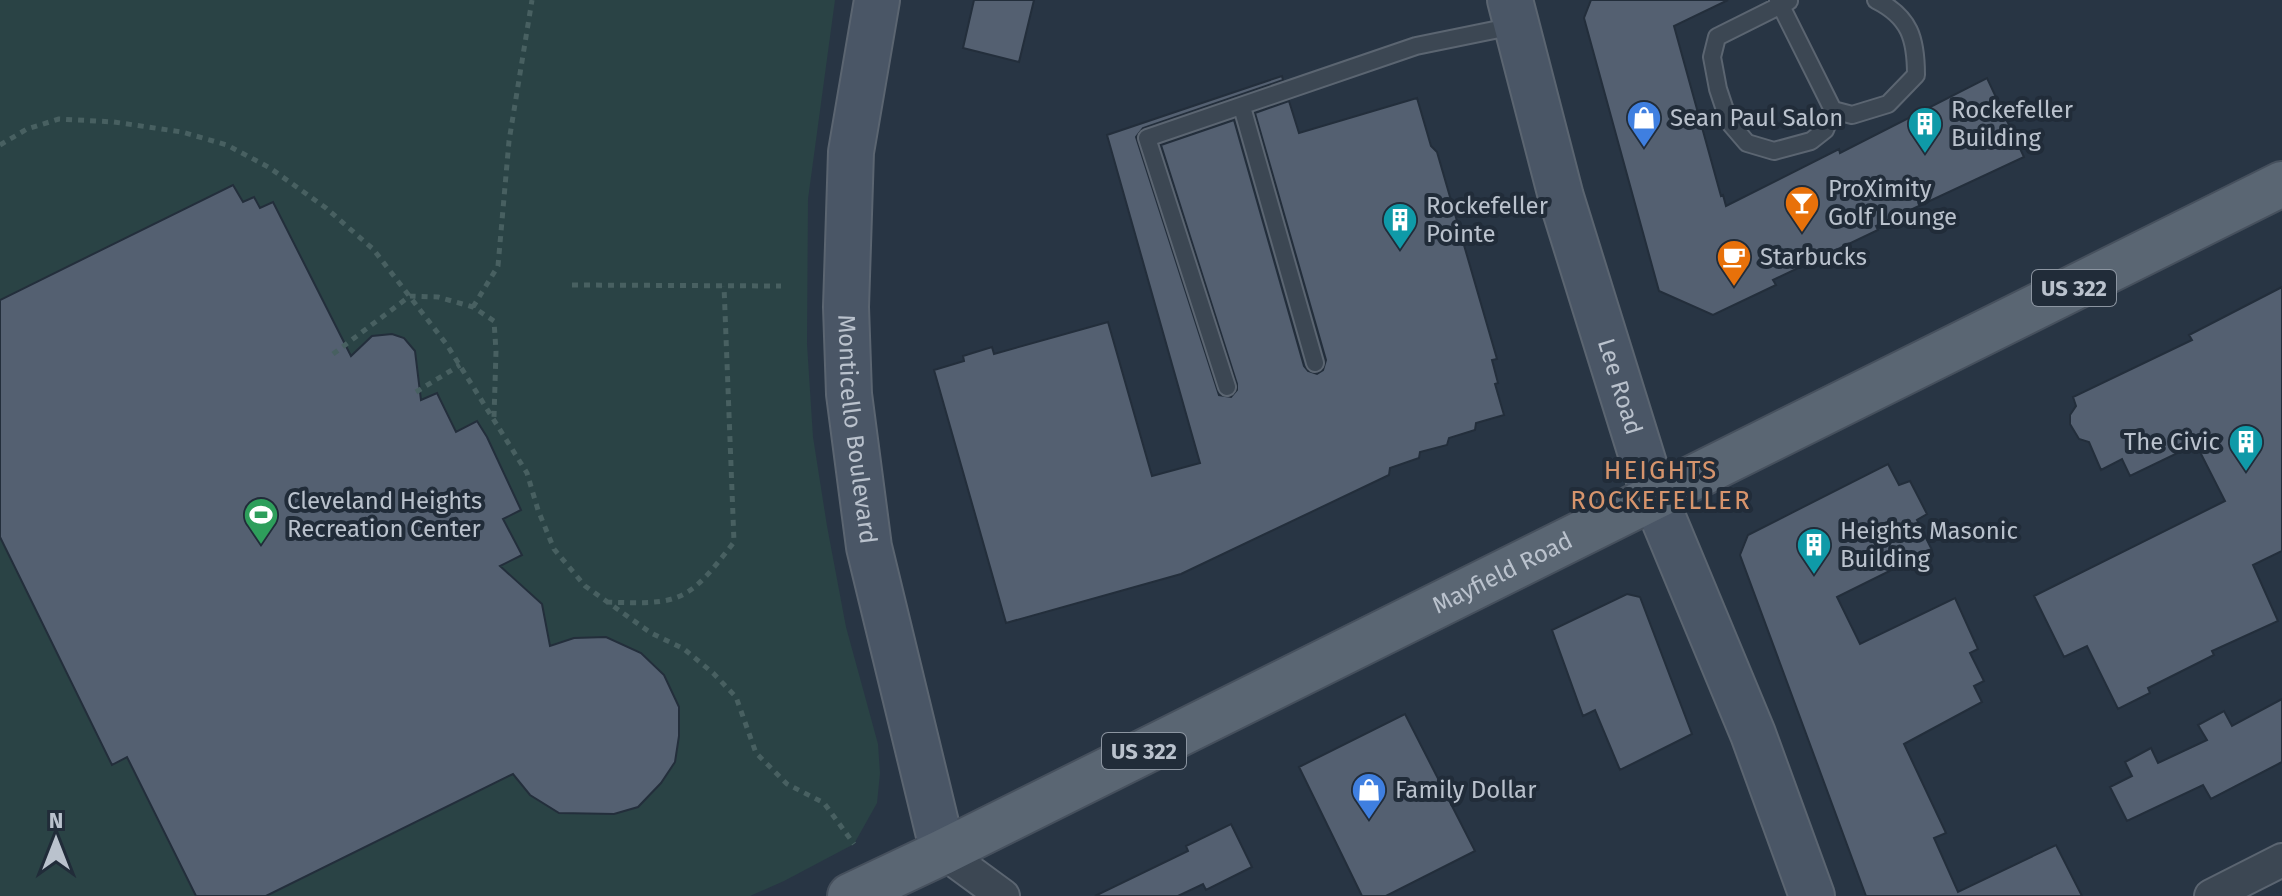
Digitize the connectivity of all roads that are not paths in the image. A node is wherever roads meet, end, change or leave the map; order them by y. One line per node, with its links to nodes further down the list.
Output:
1 (877, 0): 11 (main road, Monticello Boulevard)
2 (1876, 0): 6 (lane)
3 (1783, 1): 6 (lane); 6 (lane)
4 (1513, 13): 5 (lane); 10 (main road, Lee Road)
5 (1242, 107): 8 (lane); 9 (lane)
6 (1833, 110)
7 (2282, 184): 10 (main road, Mayfield Road / US 322)
8 (1315, 363)
9 (1227, 387)
10 (1654, 496): 11 (main road, Mayfield Road / US 322); 15 (main road, Lee Road)
11 (943, 852): 13 (main road, Mayfield Road / US 322); 14 (street)
12 (2282, 860): 16 (street)
13 (850, 896)
14 (1003, 896)
15 (1812, 896)
16 (2211, 896)

